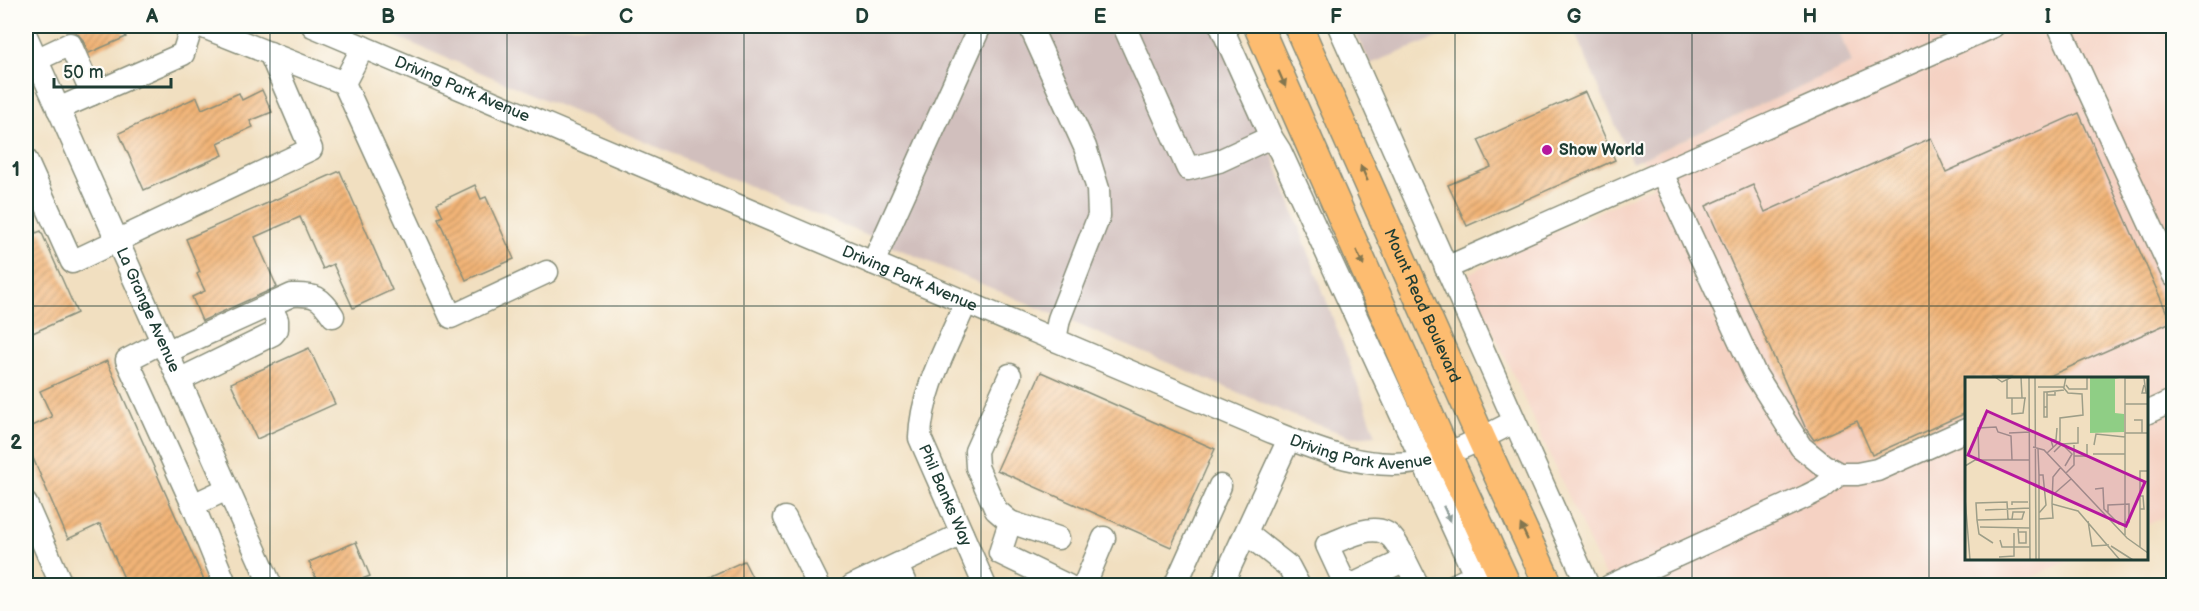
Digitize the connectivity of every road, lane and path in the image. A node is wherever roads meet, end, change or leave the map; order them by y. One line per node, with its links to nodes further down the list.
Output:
1 (192, 26): 19 (street)
2 (201, 26): 16 (street)
3 (313, 26): 15 (street, Driving Park Avenue)
4 (980, 26): 25 (street)
5 (1030, 26): 32 (street)
6 (1124, 26): 21 (street)
7 (1221, 26): 21 (street)
8 (1258, 26): 42 (main road, one-way to 42)
9 (1298, 26): 41 (main road, Mount Read Boulevard, one-way to 9)
10 (1339, 26): 26 (street)
11 (1993, 26): 23 (street)
12 (2059, 26): 28 (street)
13 (66, 35): 17 (street); 19 (street)
14 (26, 36): 17 (street, La Grange Avenue)
15 (363, 47): 18 (street); 25 (street, Driving Park Avenue)
16 (270, 53): 18 (street); 24 (street)
17 (36, 60): 20 (street, La Grange Avenue)
18 (344, 83): 27 (street)
19 (92, 94): 20 (street)
20 (58, 109): 24 (street, La Grange Avenue)
21 (1276, 144): 42 (street)
22 (26, 160): 24 (street)
23 (1662, 173): 26 (street); 43 (street)
24 (116, 240): 33 (street, La Grange Avenue)
25 (873, 263): 29 (street, Driving Park Avenue)
26 (1446, 268): 38 (street)
27 (547, 272)
28 (2174, 276)
29 (966, 302): 32 (street, Driving Park Avenue); 53 (street, Phil Banks Way)
30 (270, 305): 31 (street); 33 (street); 35 (street)
31 (333, 316)
32 (1055, 340): 40 (street, Driving Park Avenue)
33 (164, 347): 35 (street, La Grange Avenue); 47 (street)
34 (1010, 375): 49 (street)
35 (179, 380): 45 (street, La Grange Avenue)
36 (2174, 400): 37 (street)
37 (2148, 412)
38 (1514, 422): 41 (street, Driving Park Avenue); 76 (street)
39 (1965, 430): 43 (street)
40 (1289, 438): 42 (street, Driving Park Avenue); 50 (street)
41 (1481, 438): 42 (street, Driving Park Avenue); 75 (main road, Mount Read Boulevard, one-way to 41)
42 (1434, 457): 58 (street, one-way to 58); 74 (main road)
43 (1839, 474): 77 (street)
44 (1220, 486): 68 (street)
45 (227, 489): 47 (street); 61 (street, La Grange Avenue)
46 (26, 504): 54 (street)
47 (193, 505): 60 (street)
48 (785, 518): 62 (street)
49 (1010, 522): 51 (street); 55 (street)
50 (1246, 533): 69 (street); 70 (street)
51 (1058, 538)
52 (1104, 538): 67 (street)
53 (964, 540): 55 (street); 57 (street); 65 (street, Phil Banks Way)
54 (33, 542): 59 (street)
55 (1000, 553): 66 (street)
56 (1405, 560): 71 (street); 71 (street); 72 (street)
57 (897, 565): 63 (street); 64 (street)
58 (1478, 580): 73 (street)
59 (62, 585)
60 (225, 585)
61 (271, 585)
62 (819, 585)
63 (852, 585)
64 (906, 585)
65 (985, 585)
66 (1068, 585)
67 (1084, 585)
68 (1175, 585)
69 (1221, 585)
70 (1299, 585)
71 (1348, 585)
72 (1418, 585)
73 (1453, 585)
74 (1507, 585)
75 (1549, 585)
76 (1588, 585)
77 (1610, 585)

